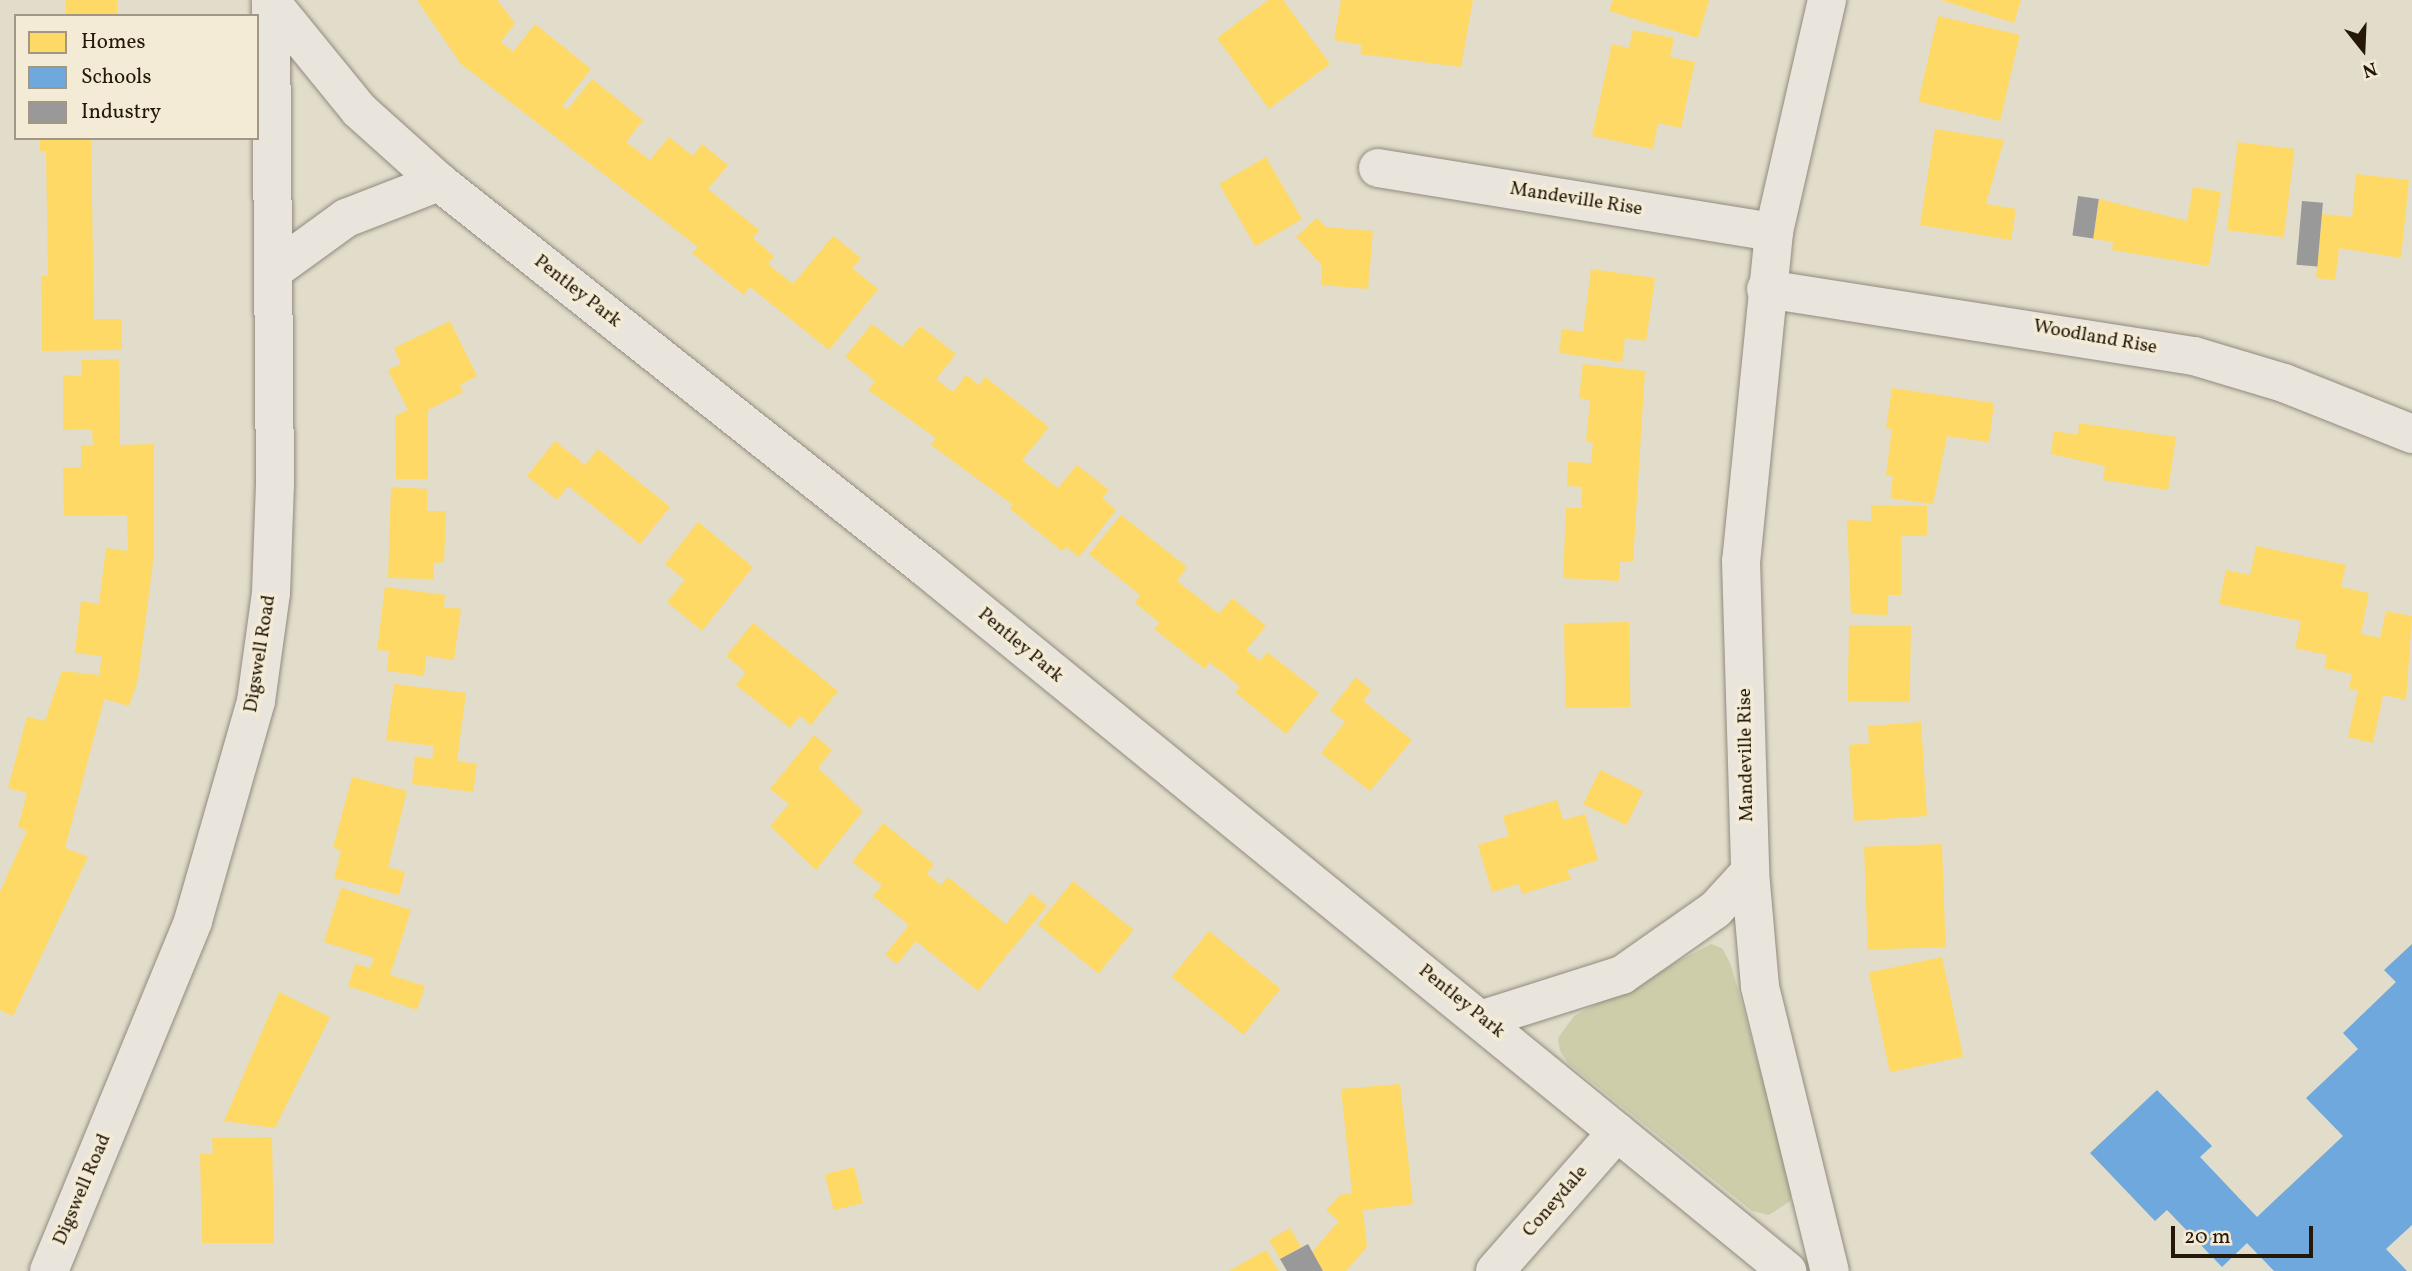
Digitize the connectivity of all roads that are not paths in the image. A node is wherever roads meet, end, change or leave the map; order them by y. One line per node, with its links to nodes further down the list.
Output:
1 (1827, 0): 5 (street, Mandeville Rise)
2 (271, 1): 4 (street, Pentley Park); 6 (street, Digswell Road)
3 (1378, 169): 5 (street, Mandeville Rise)
4 (439, 182): 6 (street); 10 (street, Pentley Park)
5 (1774, 232): 7 (street, Mandeville Rise)
6 (273, 271): 12 (street, Digswell Road)
7 (1766, 289): 8 (street, Woodland Rise); 9 (street, Mandeville Rise)
8 (2412, 434)
9 (1750, 872): 10 (street); 15 (street, Mandeville Rise)
10 (1483, 1019): 11 (street, Pentley Park)
11 (1617, 1132): 13 (street, Coneydale); 14 (street, Pentley Park)
12 (49, 1271)
13 (1495, 1271)
14 (1787, 1271)
15 (1830, 1271)

